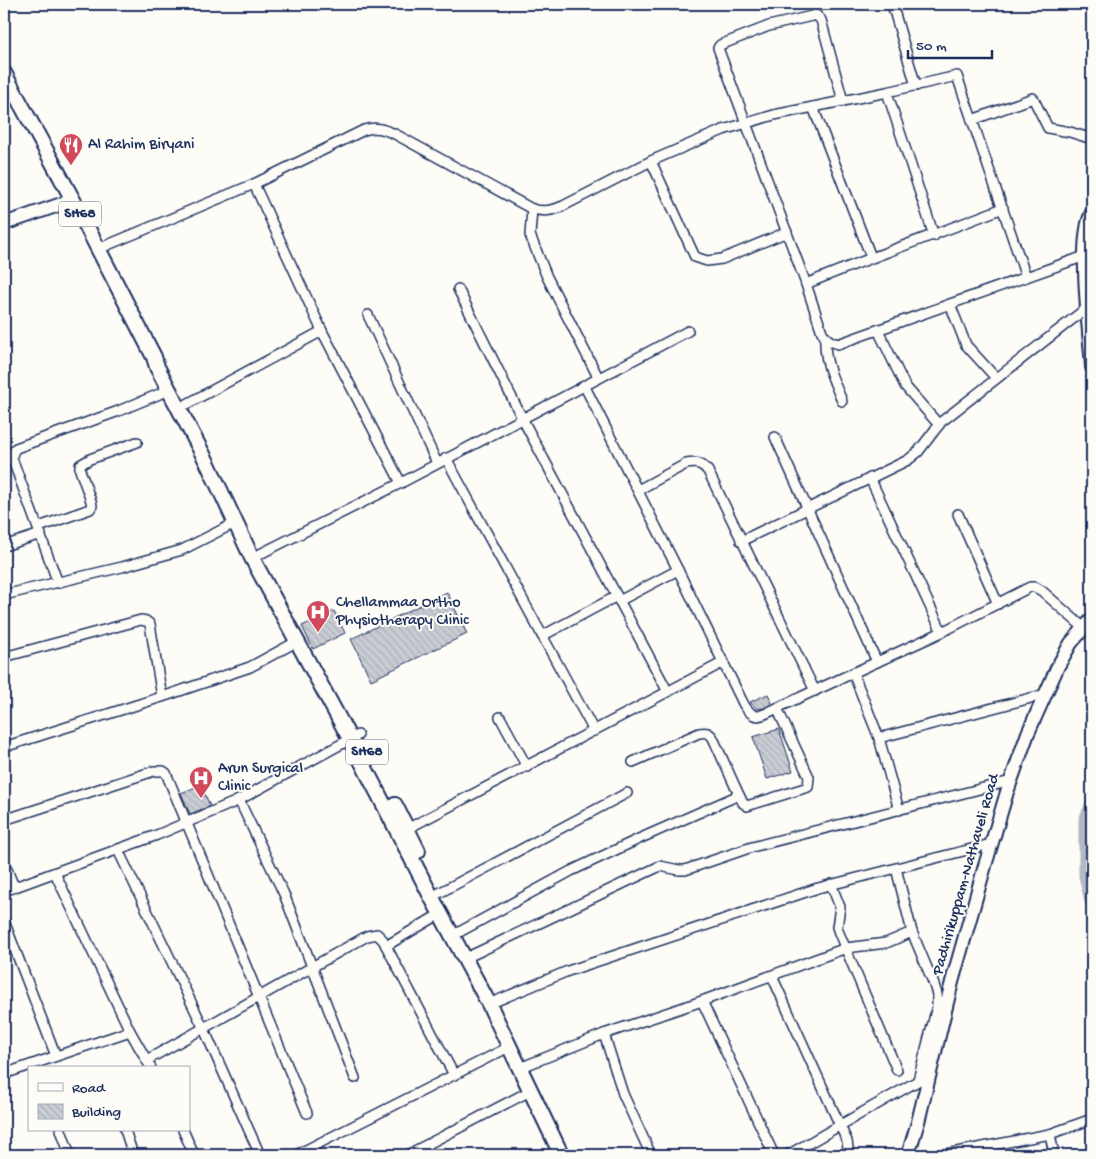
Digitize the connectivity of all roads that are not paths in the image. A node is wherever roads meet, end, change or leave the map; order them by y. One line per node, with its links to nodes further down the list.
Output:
1 (892, 4): 3 (street)
2 (4, 73): 12 (main road, SH68)
3 (916, 86): 4 (street); 7 (street)
4 (887, 92): 5 (street); 18 (street)
5 (843, 101): 6 (street); 8 (street)
6 (813, 107): 8 (street); 21 (street)
7 (972, 120): 9 (street); 13 (street)
8 (745, 124): 10 (street); 17 (street)
9 (1092, 139)
10 (651, 161): 14 (street); 17 (street)
11 (254, 184): 14 (street); 19 (street); 29 (street)
12 (73, 200): 16 (street); 19 (main road, SH68)
13 (1003, 208): 18 (street); 22 (street)
14 (532, 212): 34 (street)
15 (1092, 213): 20 (street)
16 (4, 224)
17 (787, 232): 23 (street)
18 (934, 236): 21 (street)
19 (98, 249): 32 (main road, SH68)
20 (1085, 256): 22 (street); 26 (street)
21 (871, 257): 23 (street)
22 (1026, 277): 25 (street)
23 (806, 284): 31 (street)
24 (458, 289): 40 (street)
25 (950, 304): 28 (street); 35 (street)
26 (1090, 309): 33 (street); 35 (street)
27 (368, 315): 45 (street)
28 (878, 330): 31 (street); 41 (street)
29 (322, 331): 39 (street); 47 (street)
30 (688, 331): 34 (street)
31 (825, 338): 38 (street)
32 (154, 356): 37 (main road, SH68); 39 (main road, SH68)
33 (1092, 367)
34 (598, 378): 36 (street)
35 (996, 378): 41 (street)
36 (584, 385): 40 (street); 48 (street)
37 (169, 390): 51 (main road, SH68); 52 (street)
38 (842, 401)
39 (186, 404): 55 (main road, SH68)
40 (522, 418): 44 (street); 59 (street)
41 (939, 425): 46 (street)
42 (775, 437): 49 (street)
43 (137, 442): 52 (street)
44 (446, 458): 45 (street); 63 (street)
45 (437, 463): 47 (street)
46 (870, 478): 49 (street); 62 (street)
47 (401, 483): 55 (street)
48 (638, 490): 53 (street); 56 (street)
49 (807, 509): 53 (street); 67 (street)
50 (958, 514): 60 (street)
51 (235, 522): 55 (main road, SH68); 57 (street)
52 (40, 530): 54 (street); 57 (street)
53 (741, 541): 69 (street)
54 (4, 546)
55 (256, 556): 64 (main road, SH68); 76 (main road, SH68)
56 (678, 570): 59 (street); 66 (street)
57 (58, 583): 58 (street)
58 (4, 595)
59 (618, 599): 63 (street); 70 (street)
60 (998, 604): 61 (street); 62 (street)
61 (1088, 624): 71 (street, Padhirikuppam-Nathaveli Road)
62 (942, 632): 67 (street)
63 (542, 636): 75 (street)
64 (296, 642): 72 (street); 76 (main road, SH68)
65 (4, 657): 72 (street)
66 (724, 662): 70 (street); 73 (street)
67 (877, 662): 68 (street)
68 (853, 673): 69 (street); 77 (street)
69 (814, 691): 73 (street)
70 (668, 692): 75 (street)
71 (1046, 694): 77 (street); 81 (street, Padhirikuppam-Nathaveli Road)
72 (162, 697): 78 (street)
73 (777, 708): 83 (street)
74 (500, 717): 80 (street)
75 (594, 732): 80 (street)
76 (354, 737): 84 (street); 88 (main road, SH68)
77 (879, 738): 85 (street)
78 (4, 747)
79 (633, 762): 83 (street)
80 (526, 766): 88 (street)
81 (1011, 781): 85 (street); 89 (street, Padhirikuppam-Nathaveli Road)
82 (626, 793): 97 (street)
83 (739, 795): 101 (street)
84 (239, 800): 87 (street); 105 (street)
85 (899, 810): 104 (street)
86 (4, 820): 87 (street)
87 (187, 822): 90 (street); 107 (street)
88 (402, 831): 97 (main road, SH68); 98 (main road, SH68)
89 (991, 844): 92 (street); 119 (street, Padhirikuppam-Nathaveli Road)
90 (118, 850): 93 (street); 110 (street)
91 (4, 862): 95 (street)
92 (896, 868): 94 (street); 100 (street)
93 (55, 873): 95 (street); 111 (street)
94 (831, 884): 103 (street); 109 (street)
95 (14, 887): 96 (street)
96 (4, 891)
97 (439, 893): 101 (main road, SH68)
98 (440, 914): 101 (main road, SH68); 102 (street)
99 (4, 921): 114 (street)
100 (912, 932): 103 (street); 122 (street)
101 (456, 933): 104 (main road, SH68)
102 (386, 946): 105 (street); 120 (street)
103 (846, 948): 106 (street); 117 (street)
104 (472, 960): 109 (main road, SH68)
105 (313, 967): 107 (street); 121 (street)
106 (772, 976): 108 (street); 126 (street)
107 (260, 997): 110 (street); 124 (street)
108 (702, 1001): 112 (street); 140 (street)
109 (493, 1003): 113 (main road, SH68); 116 (main road, SH68)
110 (204, 1029): 115 (street); 135 (street)
111 (130, 1031): 114 (street); 115 (street)
112 (604, 1034): 116 (street); 139 (street)
113 (509, 1047): 120 (street); 123 (main road, SH68)
114 (56, 1056): 118 (street)
115 (149, 1064)
116 (527, 1065): 138 (main road, SH68)
117 (897, 1070)
118 (4, 1074)
119 (930, 1074): 122 (street); 143 (street, Padhirikuppam-Nathaveli Road)
120 (454, 1075): 136 (street)
121 (355, 1078)
122 (918, 1080): 126 (street)
123 (530, 1091): 137 (street); 138 (main road, SH68)
124 (308, 1113)
125 (1092, 1119): 130 (street)
126 (840, 1125): 141 (street); 142 (street)
127 (61, 1132): 132 (street)
128 (126, 1132): 133 (street)
129 (184, 1132): 134 (street)
130 (1050, 1134): 131 (street); 145 (street)
131 (982, 1152): 144 (street)
132 (70, 1155)
133 (133, 1155)
134 (194, 1155)
135 (260, 1155)
136 (296, 1155)
137 (407, 1155)
138 (565, 1155)
139 (651, 1155)
140 (774, 1155)
141 (788, 1155)
142 (849, 1155)
143 (908, 1155)
144 (941, 1155)
145 (1054, 1155)

